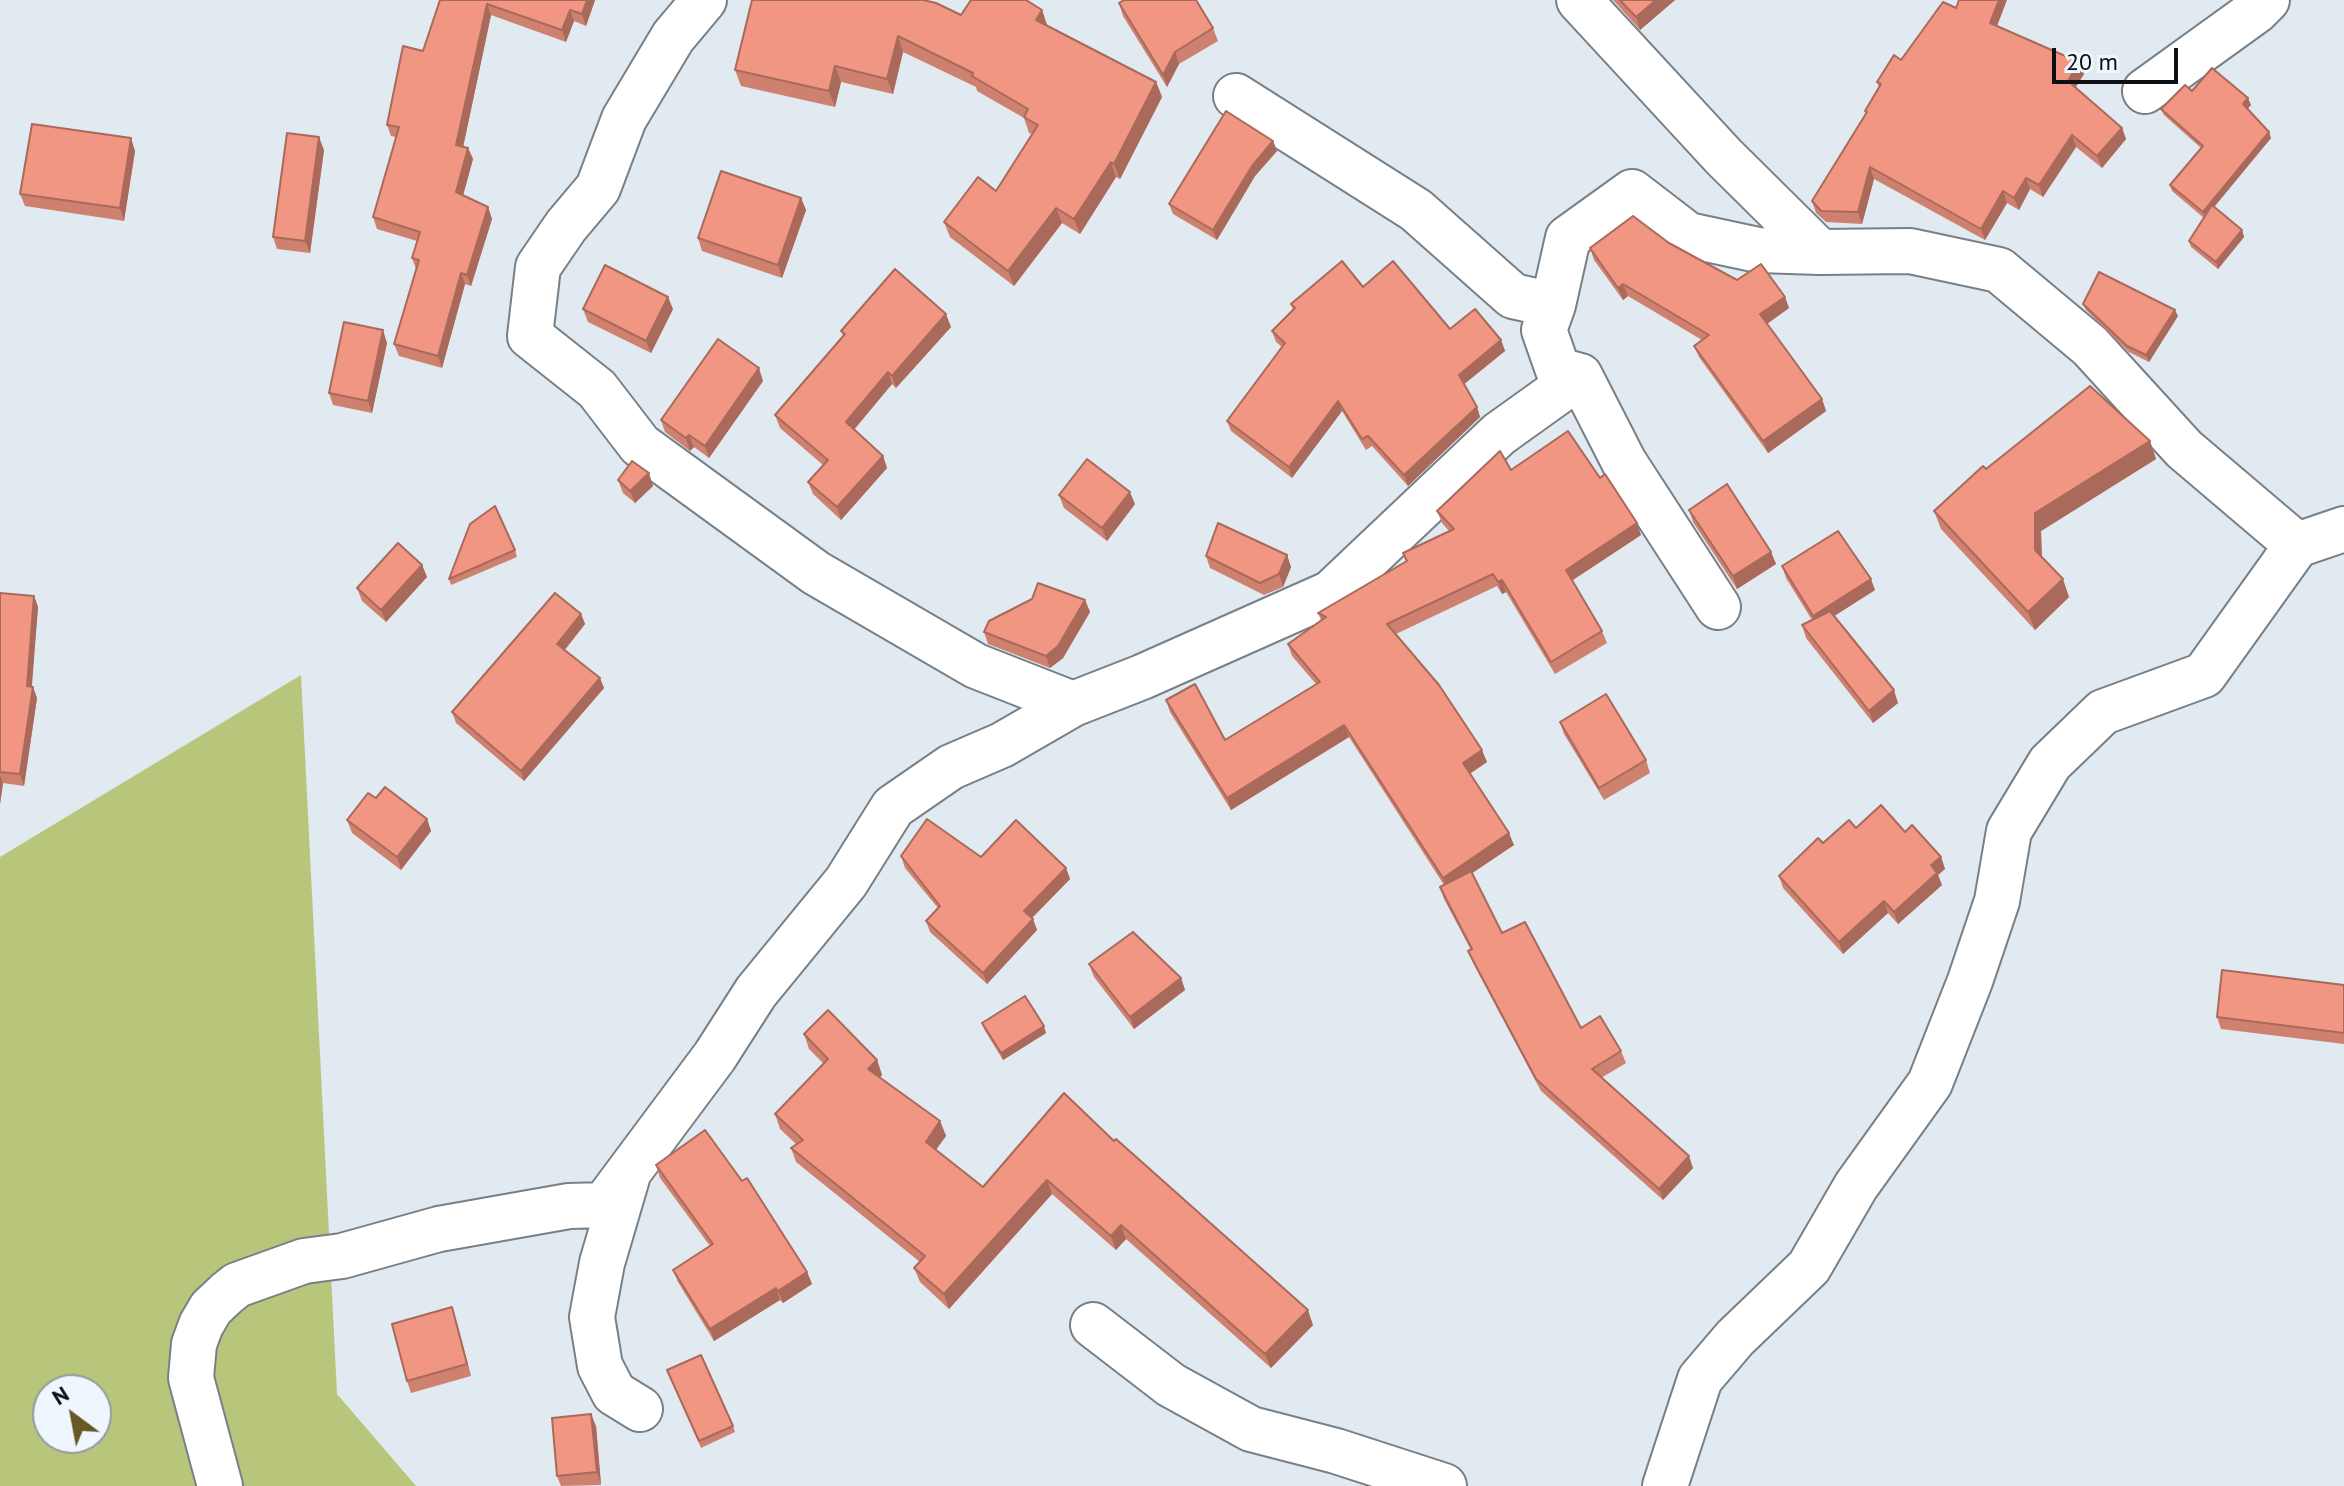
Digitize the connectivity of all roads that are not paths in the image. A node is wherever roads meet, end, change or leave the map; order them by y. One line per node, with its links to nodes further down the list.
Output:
1 (704, 0): 12 (street)
2 (1579, 0): 6 (street)
3 (2267, 0): 4 (street)
4 (2145, 91)
5 (1236, 96): 7 (street)
6 (1820, 252): 7 (street); 10 (street)
7 (1553, 305): 8 (street)
8 (1580, 376): 11 (street); 12 (street)
9 (2344, 529): 10 (street)
10 (2297, 545): 18 (street)
11 (1718, 607)
12 (1073, 704): 13 (street)
13 (629, 1172): 15 (street); 16 (street)
14 (1093, 1325): 17 (street)
15 (640, 1409)
16 (220, 1486)
17 (1444, 1486)
18 (1665, 1486)

